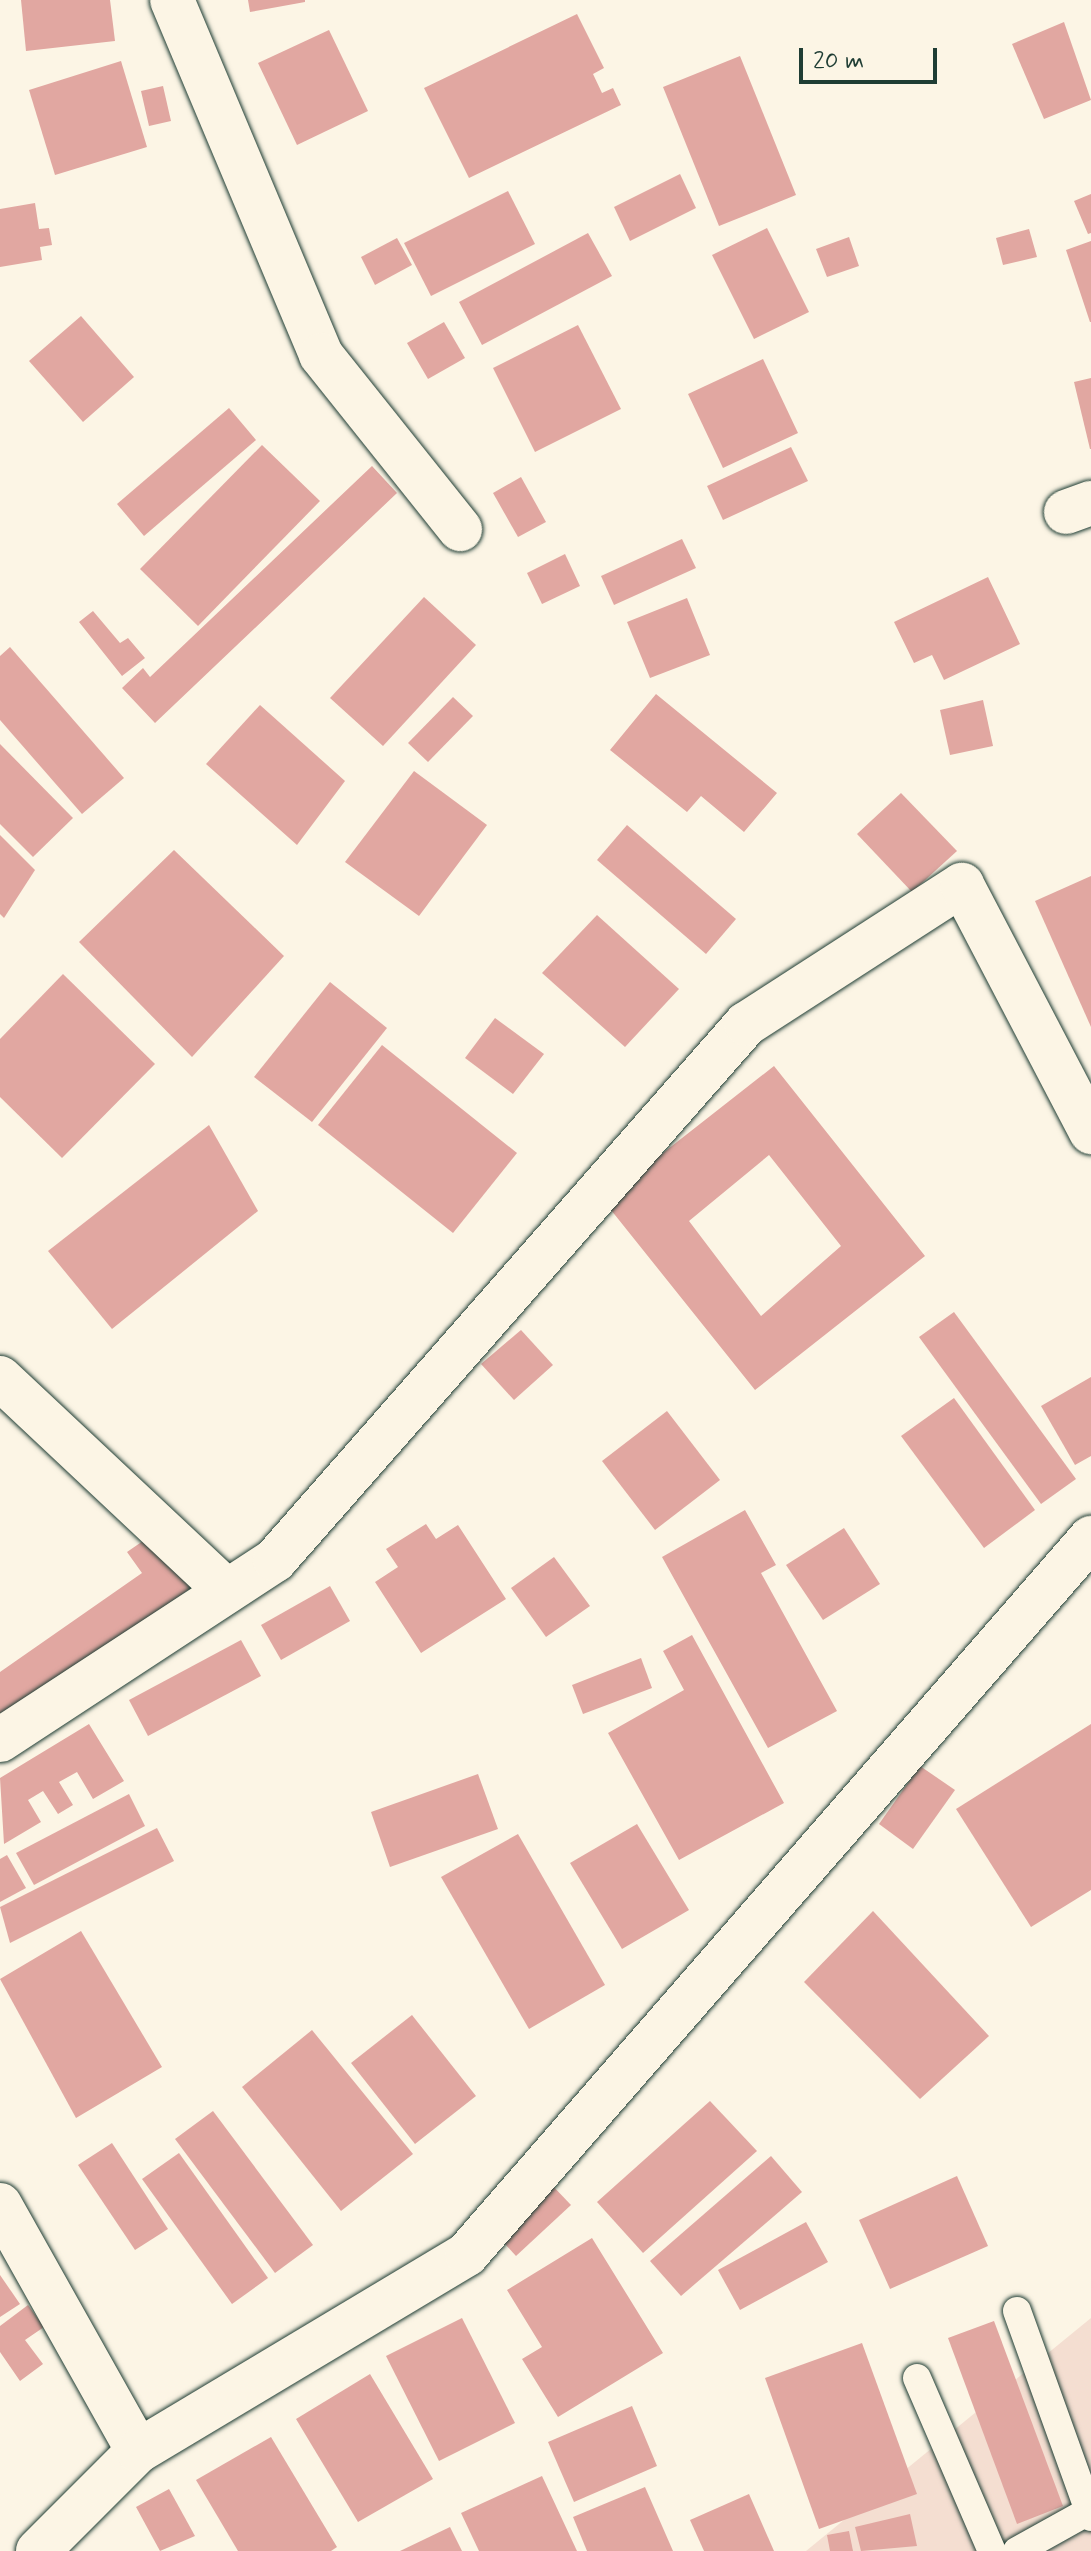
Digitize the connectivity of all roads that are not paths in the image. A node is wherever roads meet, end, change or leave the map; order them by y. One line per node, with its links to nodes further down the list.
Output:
1 (172, 0): 2 (street)
2 (460, 529)
3 (1091, 1132): 6 (street)
4 (0, 1378): 6 (street)
5 (1091, 1538): 11 (street)
6 (227, 1591): 7 (street)
7 (0, 1740)
8 (0, 2205): 11 (street)
9 (1017, 2311): 12 (lane)
10 (917, 2378): 14 (lane)
11 (138, 2451): 13 (street)
12 (1090, 2514): 15 (lane)
13 (38, 2551)
14 (992, 2551)
15 (1017, 2551)

